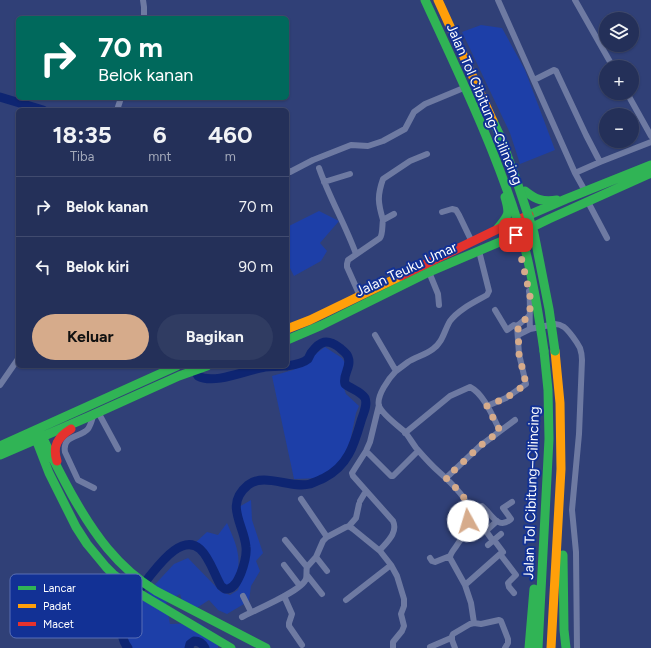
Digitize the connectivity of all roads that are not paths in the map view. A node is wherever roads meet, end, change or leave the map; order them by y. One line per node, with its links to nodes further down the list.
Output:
1 (143, 0): 6 (street)
2 (424, 0): 70 (highway, Jalan Tol Cibitung–Cilincing, bridge)
3 (438, 0): 67 (highway, Jalan Tol Cibitung–Cilincing, bridge)
4 (498, 0): 8 (street)
5 (575, 0): 7 (street)
6 (144, 16)
7 (608, 60)
8 (534, 80): 14 (street); 18 (street)
9 (466, 87): 17 (street)
10 (631, 100): 11 (street)
11 (651, 136)
12 (651, 142): 14 (street)
13 (427, 154): 29 (street)
14 (600, 162): 18 (street)
15 (651, 165): 23 (highway)
16 (319, 168): 21 (street)
17 (289, 171)
18 (575, 173): 23 (street)
19 (651, 173): 26 (highway, Jalan Teuku Umar)
20 (350, 174): 21 (street)
21 (324, 182): 37 (street)
22 (525, 191): 25 (highway)
23 (585, 191): 25 (highway)
24 (504, 194): 32 (highway)
25 (566, 199): 30 (highway, Jalan Teuku Umar)
26 (588, 202): 31 (highway, Jalan Teuku Umar); 34 (street)
27 (442, 212): 35 (street)
28 (394, 214): 29 (street)
29 (383, 220): 37 (street)
30 (513, 223): 31 (highway); 32 (highway, Jalan Teuku Umar)
31 (534, 226): 33 (highway, Jalan Teuku Umar)
32 (496, 230): 35 (highway, Jalan Teuku Umar)
33 (516, 235): 36 (highway, Jalan Teuku Umar); 43 (street)
34 (607, 238)
35 (472, 242): 39 (highway, Jalan Teuku Umar)
36 (479, 251): 38 (highway, Jalan Teuku Umar); 53 (street)
37 (356, 254): 40 (street)
38 (429, 272): 39 (highway, Jalan Teuku Umar); 41 (street)
39 (392, 285): 40 (highway, Jalan Teuku Umar); 49 (highway, Jalan Teuku Umar)
40 (360, 296): 45 (highway, Jalan Teuku Umar)
41 (439, 304)
42 (495, 310): 44 (street)
43 (529, 316): 44 (street); 46 (street)
44 (518, 326): 48 (street)
45 (289, 328)
46 (530, 329): 48 (street); 118 (street)
47 (375, 335): 53 (street)
48 (518, 335): 56 (street)
49 (289, 339)
50 (16, 362): 54 (street)
51 (173, 368): 61 (highway)
52 (201, 368): 57 (highway)
53 (396, 371): 55 (street)
54 (0, 385)
55 (379, 405): 60 (street); 65 (street)
56 (487, 406): 59 (street); 60 (street)
57 (93, 415): 61 (highway); 63 (street); 68 (highway); 71 (street)
58 (515, 420): 59 (street)
59 (500, 431): 69 (street)
60 (405, 433): 64 (street)
61 (37, 434): 62 (highway); 66 (highway); 68 (highway)
62 (1, 443)
63 (118, 449)
64 (418, 450): 65 (street); 69 (street)
65 (366, 451): 72 (street)
66 (0, 455): 68 (highway)
67 (561, 469): 116 (highway, Jalan Tol Cibitung–Cilincing); 117 (highway)
68 (54, 471): 91 (highway); 92 (highway)
69 (446, 478): 75 (street)
70 (547, 481): 114 (highway); 115 (highway, Jalan Tol Cibitung–Cilincing)
71 (94, 488)
72 (366, 491): 77 (street); 82 (street)
73 (302, 498): 79 (street)
74 (512, 502): 76 (street)
75 (469, 511): 76 (street); 84 (street)
76 (496, 521): 81 (street)
77 (349, 526): 79 (street); 82 (street)
78 (501, 534): 81 (street)
79 (327, 538): 85 (street)
80 (285, 540): 89 (street)
81 (491, 542): 83 (street)
82 (380, 552): 88 (street)
83 (500, 554): 95 (street); 97 (street)
84 (450, 556): 86 (street); 95 (street)
85 (316, 557): 89 (street); 90 (street)
86 (430, 558)
87 (284, 565): 96 (street)
88 (391, 565): 102 (street); 111 (street)
89 (307, 567): 93 (street)
90 (327, 571)
91 (113, 574)
92 (132, 574)
93 (307, 575): 96 (street); 98 (street)
94 (142, 583): 110 (highway)
95 (465, 585): 105 (street)
96 (300, 586): 101 (street)
97 (514, 593)
98 (322, 594)
99 (142, 595): 109 (highway)
100 (243, 596): 103 (street)
101 (284, 596): 103 (street); 107 (street)
102 (346, 600)
103 (251, 612): 104 (street)
104 (242, 617)
105 (474, 623): 106 (street); 113 (street)
106 (451, 638): 108 (street); 112 (street)
107 (302, 645)
108 (430, 647)
109 (231, 648)
110 (266, 648)
111 (392, 648)
112 (455, 648)
113 (506, 648)
114 (529, 648)
115 (538, 648)
116 (551, 648)
117 (566, 648)
118 (577, 648)

